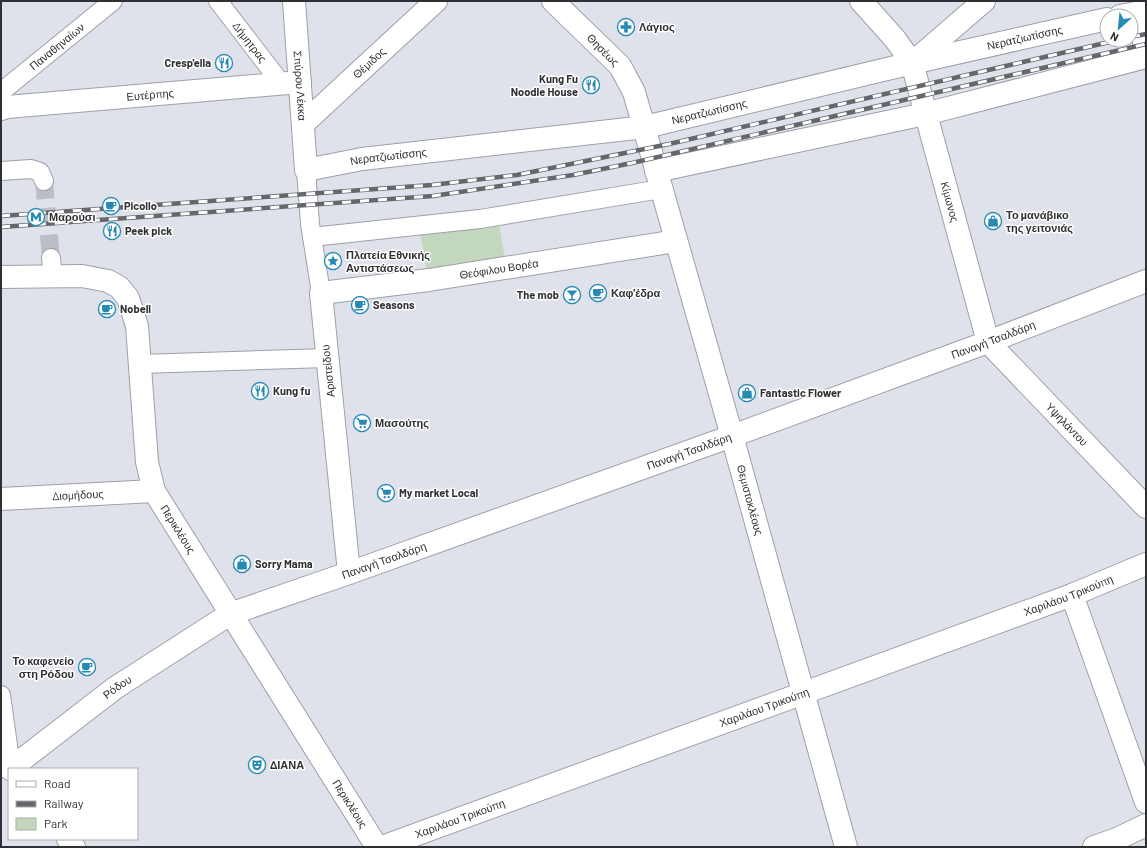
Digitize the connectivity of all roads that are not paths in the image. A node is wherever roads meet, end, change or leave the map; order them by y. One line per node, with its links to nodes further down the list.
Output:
1 (113, 1): 13 (street, Παναθηναίων)
2 (218, 1): 12 (street, Δήμητρας)
3 (294, 1): 12 (street, Σπύρου Λέκκα)
4 (436, 1): 16 (street, Θέμιδος)
5 (553, 1): 17 (street, Θησέως)
6 (861, 1): 11 (street)
7 (984, 1): 11 (street)
8 (1099, 21): 11 (street, Νερατζιωτίσσης)
9 (1139, 28): 10 (street)
10 (1146, 55): 15 (street)
11 (912, 63): 15 (street, Κίμωνος); 17 (street, Νερατζιωτίσσης)
12 (291, 82): 14 (street, Ευτέρπης); 16 (street, Σπύρου Λέκκα)
13 (1, 92)
14 (1, 109)
15 (925, 114): 20 (street); 27 (street, Κίμωνος)
16 (303, 124): 18 (street, Σπύρου Λέκκα)
17 (644, 127): 18 (street, Νερατζιωτίσσης); 20 (street, Θησέως)
18 (306, 170): 22 (street, Αριστείδου)
19 (1, 171): 21 (street)
20 (656, 171): 22 (street); 23 (street, Θεμιστοκλέους)
21 (44, 181)
22 (312, 237): 26 (street, Αριστείδου)
23 (676, 240): 26 (street, Θεόφιλου Βορέα); 30 (street, Θεμιστοκλέους)
24 (1, 277): 29 (street, Περικλέους)
25 (1146, 282): 27 (street, Παναγή Τσαλδάρη)
26 (320, 293): 28 (street, Αριστείδου)
27 (988, 342): 30 (street, Παναγή Τσαλδάρη); 33 (street, Υψηλάντου)
28 (327, 358): 29 (street); 35 (street, Αριστείδου)
29 (140, 364): 31 (street, Περικλέους)
30 (732, 436): 35 (street, Παναγή Τσαλδάρη); 38 (street, Θεμιστοκλέους)
31 (154, 491): 32 (street, Διομήδους); 37 (street, Περικλέους)
32 (1, 499)
33 (1146, 507)
34 (1146, 564): 36 (street, Χαριλάου Τρικούπη)
35 (349, 573): 37 (street, Παναγή Τσαλδάρη)
36 (1072, 595): 38 (street, Χαριλάου Τρικούπη); 41 (street)
37 (230, 614): 40 (street, Ρόδου); 43 (street, Περικλέους)
38 (803, 692): 44 (street, Χαριλάου Τρικούπη); 45 (street, Θεμιστοκλέους)
39 (1, 695): 40 (street)
40 (7, 768)
41 (1146, 802)
42 (1146, 825): 46 (street)
43 (377, 847)
44 (382, 847)
45 (846, 847)
46 (1094, 847)

